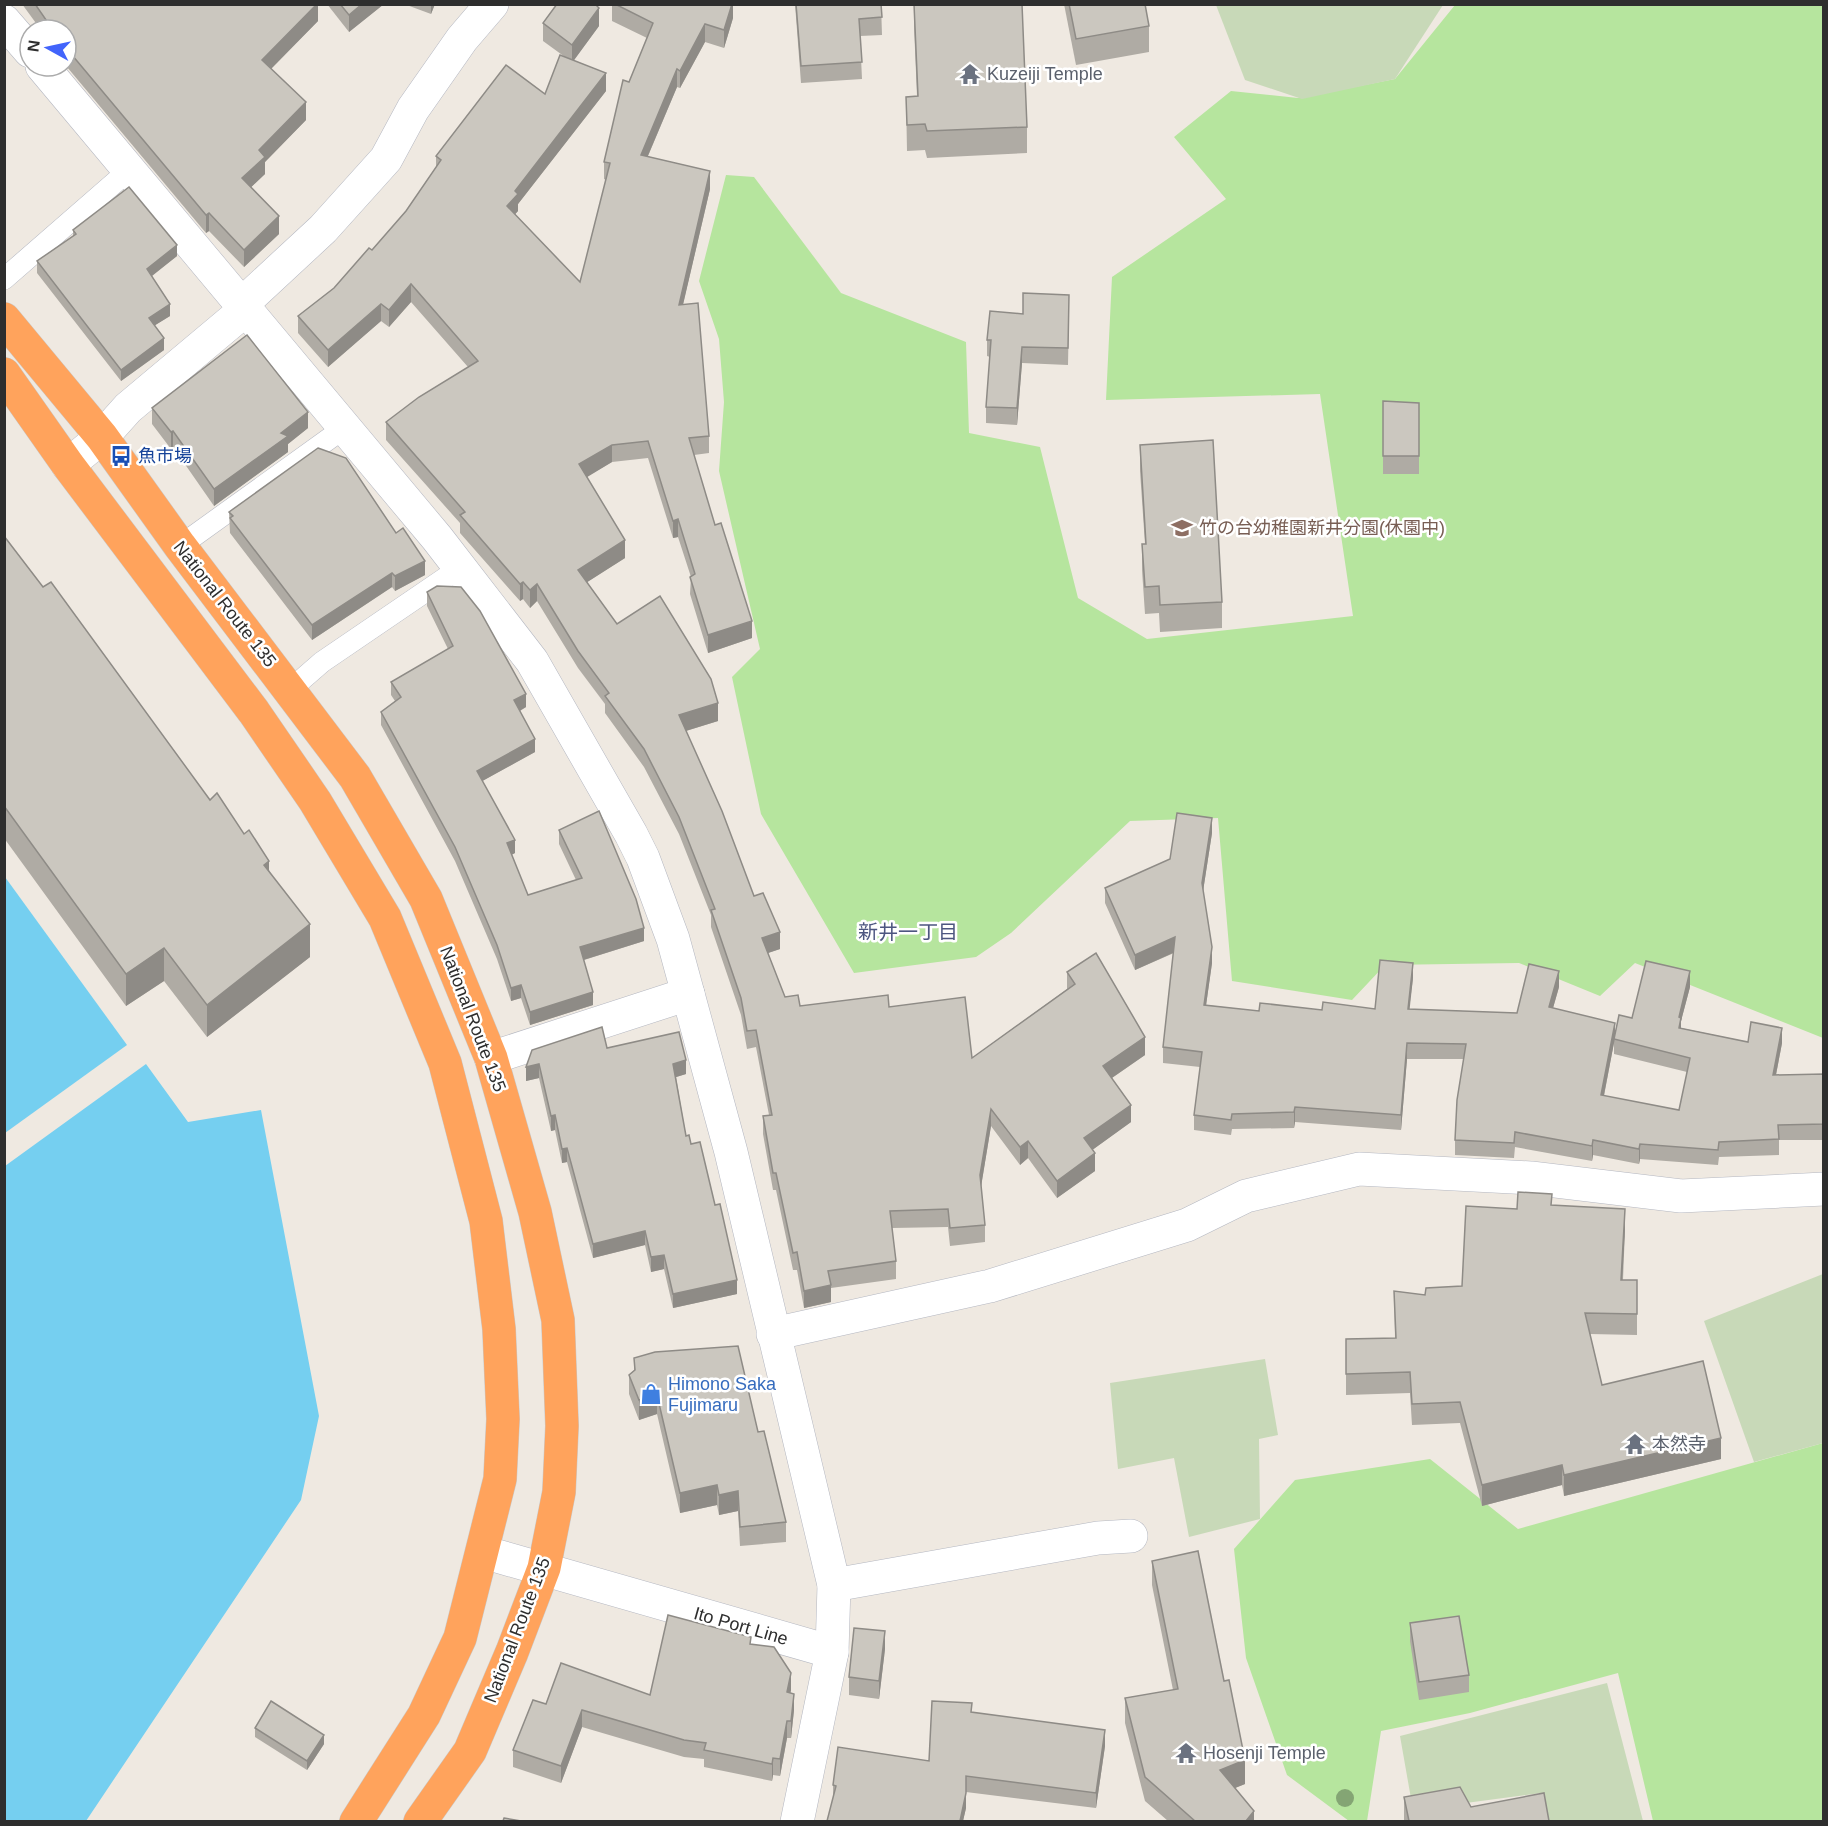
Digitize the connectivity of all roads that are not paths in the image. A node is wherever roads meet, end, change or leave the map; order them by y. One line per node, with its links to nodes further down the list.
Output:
1 (492, 4): 7 (street)
2 (4, 21): 3 (street)
3 (18, 37)
4 (52, 78): 5 (street)
5 (128, 171): 6 (lane); 7 (street)
6 (4, 279)
7 (243, 307): 10 (street); 11 (street)
8 (4, 319): 11 (highway, National Route 135)
9 (4, 374): 12 (highway)
10 (344, 428): 13 (lane); 14 (street)
11 (102, 437): 12 (street); 13 (highway, National Route 135)
12 (68, 465): 21 (highway)
13 (180, 546): 15 (highway, National Route 135)
14 (460, 568): 15 (lane); 16 (street)
15 (291, 689): 17 (highway, National Route 135)
16 (688, 994): 17 (street); 19 (street)
17 (491, 1058): 22 (highway, National Route 135)
18 (1824, 1189): 19 (street)
19 (773, 1334): 23 (street)
20 (1131, 1536): 23 (street)
21 (483, 1552): 22 (street, Ito Port Line); 25 (highway)
22 (544, 1568): 24 (street, Ito Port Line); 26 (highway, National Route 135)
23 (834, 1585): 24 (street)
24 (832, 1652): 27 (street)
25 (356, 1821)
26 (420, 1821)
27 (797, 1821)

